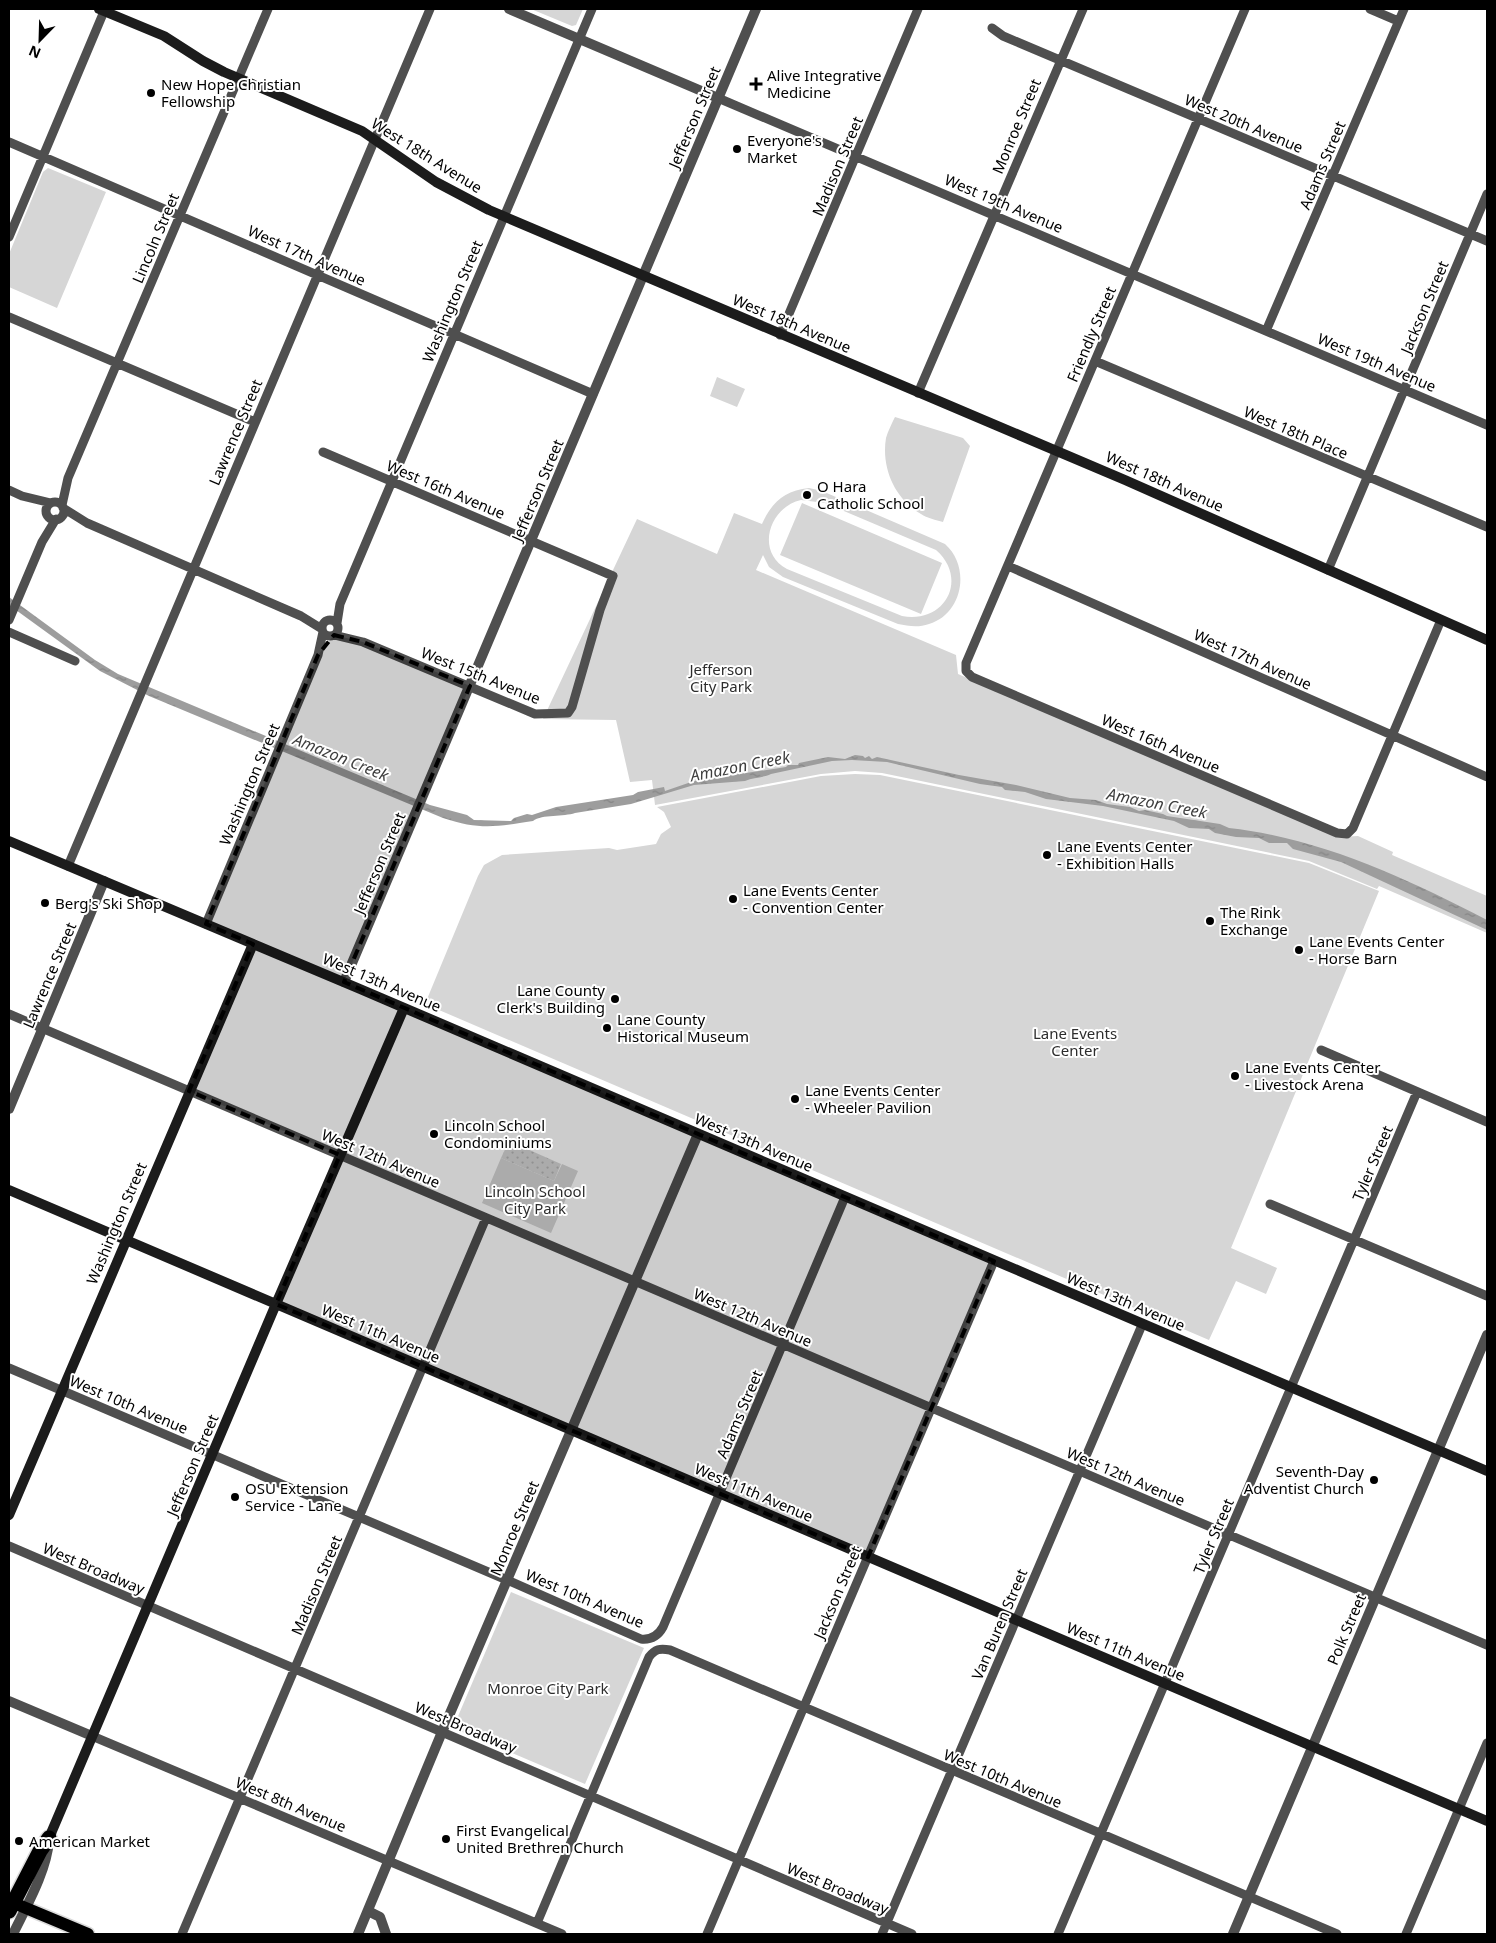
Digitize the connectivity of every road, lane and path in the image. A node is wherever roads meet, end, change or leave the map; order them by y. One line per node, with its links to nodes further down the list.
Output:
1 (268, 9): 16 (street, Lincoln Street)
2 (430, 9): 19 (street, Lawrence Street)
3 (509, 9): 14 (street, West 19th Avenue)
4 (592, 9): 14 (street, Washington Street)
5 (756, 9): 17 (street, Jefferson Street)
6 (918, 9): 22 (street, Madison Street)
7 (1083, 9): 15 (street, Monroe Street)
8 (1245, 9): 18 (street, Friendly Street)
9 (1370, 9): 12 (street)
10 (1404, 9): 12 (street, Adams Street)
11 (103, 10): 16 (main road, West 18th Avenue); 21 (street)
12 (1398, 21): 23 (street, Adams Street)
13 (992, 28): 15 (street, West 20th Avenue)
14 (579, 38): 17 (street, West 19th Avenue); 27 (street, Washington Street)
15 (1061, 60): 18 (street, West 20th Avenue); 26 (street, Monroe Street)
16 (238, 78): 19 (main road, West 18th Avenue); 25 (street, Lincoln Street)
17 (718, 98): 22 (street, West 19th Avenue); 33 (street, Jefferson Street)
18 (1198, 118): 23 (street, West 20th Avenue); 31 (street, Friendly Street)
19 (374, 139): 27 (main road, West 18th Avenue); 32 (street, Lawrence Street)
20 (9, 142): 21 (street, West 17th Avenue)
21 (42, 157): 25 (street, West 17th Avenue); 29 (street)
22 (856, 157): 26 (street, West 19th Avenue); 37 (street, Madison Street)
23 (1333, 175): 28 (street, West 20th Avenue); 35 (street, Adams Street)
24 (1487, 194): 28 (street, Jackson Street)
25 (180, 215): 32 (street, West 17th Avenue); 39 (street, Lincoln Street)
26 (994, 216): 31 (street, West 19th Avenue); 41 (street, Monroe Street)
27 (505, 217): 33 (main road, West 18th Avenue); 36 (street, Washington Street)
28 (1470, 234): 30 (street, West 20th Avenue); 40 (street, Jackson Street)
29 (9, 237)
30 (1487, 241)
31 (1132, 274): 35 (street, West 19th Avenue); 38 (street, Friendly Street)
32 (318, 275): 36 (street, West 17th Avenue); 43 (street, Lawrence Street)
33 (643, 276): 37 (main road, West 18th Avenue); 42 (street, Jefferson Street)
34 (9, 317): 39 (street)
35 (1266, 331): 40 (street, West 19th Avenue)
36 (454, 334): 42 (street, West 17th Avenue); 48 (street, Washington Street)
37 (780, 335): 41 (main road, West 18th Avenue)
38 (1094, 361): 45 (street, Friendly Street); 47 (street, West 18th Place)
39 (117, 364): 43 (street); 51 (street, Lincoln Street)
40 (1404, 390): 44 (street, West 19th Avenue); 47 (street, Jackson Street)
41 (918, 393): 45 (main road, West 18th Avenue)
42 (594, 394): 55 (street, Jefferson Street)
43 (255, 422): 57 (street, Lawrence Street)
44 (1487, 425)
45 (1056, 451): 56 (street, Friendly Street); 58 (main road, West 18th Avenue)
46 (323, 452): 48 (street, West 16th Avenue)
47 (1367, 477): 54 (street, West 18th Place); 58 (street, Jackson Street)
48 (392, 482): 55 (street, West 16th Avenue); 62 (street, Washington Street)
49 (9, 490): 50 (street, West 15th Avenue)
50 (22, 496): 51 (street, West 15th Avenue); 52 (street, West 15th Avenue)
51 (57, 505): 52 (street); 52 (street); 53 (street, West 15th Avenue)
52 (52, 516): 53 (street, West 15th Avenue); 60 (street)
53 (87, 524): 57 (street, West 15th Avenue)
54 (1487, 528)
55 (532, 541): 59 (street, West 16th Avenue); 67 (street, Jefferson Street)
56 (1008, 566): 66 (street, Friendly Street); 68 (street, West 17th Avenue)
57 (193, 569): 62 (street, West 15th Avenue); 71 (street, Lawrence Street)
58 (1328, 570): 61 (main road, West 18th Avenue)
59 (613, 576): 67 (street, West 15th Avenue)
60 (9, 620)
61 (1442, 620): 64 (main road, West 18th Avenue); 68 (street)
62 (330, 628): 67 (street, West 15th Avenue); 73 (street, Washington Street)
63 (9, 632): 65 (street)
64 (1487, 640)
65 (75, 661)
66 (966, 671): 68 (street, West 16th Avenue)
67 (470, 686): 75 (street, Jefferson Street)
68 (1392, 735): 69 (street, West 17th Avenue)
69 (1487, 777)
70 (9, 841): 71 (main road, West 13th Avenue)
71 (68, 866): 72 (main road, West 13th Avenue)
72 (104, 881): 73 (main road, West 13th Avenue); 78 (street, Lawrence Street)
73 (206, 924): 74 (main road, West 13th Avenue)
74 (253, 944): 75 (main road, West 13th Avenue); 80 (main road, Washington Street)
75 (344, 982): 76 (main road, West 13th Avenue)
76 (404, 1008): 84 (main road, West 13th Avenue); 85 (main road, Jefferson Street)
77 (9, 1014): 78 (street, West 12th Avenue)
78 (43, 1029): 80 (street, West 12th Avenue); 82 (street, Lawrence Street)
79 (1321, 1050): 81 (street)
80 (189, 1091): 85 (street, West 12th Avenue); 91 (main road, Washington Street)
81 (1417, 1092): 83 (street); 90 (street, Tyler Street)
82 (9, 1109)
83 (1487, 1122)
84 (698, 1134): 87 (main road, West 13th Avenue); 93 (street, Monroe Street)
85 (340, 1156): 89 (street, West 12th Avenue); 95 (main road, Jefferson Street)
86 (9, 1190): 91 (main road, West 11th Avenue)
87 (845, 1198): 92 (main road, West 13th Avenue); 98 (street, Adams Street)
88 (1270, 1204): 90 (street)
89 (486, 1218): 93 (street, West 12th Avenue); 100 (street, Madison Street)
90 (1354, 1239): 94 (street); 101 (street, Tyler Street)
91 (126, 1240): 95 (main road, West 11th Avenue); 102 (main road, Washington Street)
92 (994, 1261): 96 (main road, West 13th Avenue); 103 (street, Jackson Street)
93 (635, 1281): 98 (street, West 12th Avenue); 104 (street, Monroe Street)
94 (1487, 1296)
95 (276, 1304): 100 (main road, West 11th Avenue); 106 (main road, Jefferson Street)
96 (1142, 1325): 101 (main road, West 13th Avenue); 107 (street, Van Buren Street)
97 (1487, 1335): 105 (street, Polk Street)
98 (783, 1344): 103 (street, West 12th Avenue); 109 (street, Adams Street)
99 (9, 1368): 102 (street, West 10th Avenue)
100 (424, 1368): 104 (main road, West 11th Avenue); 111 (street, Madison Street)
101 (1290, 1387): 105 (main road, West 13th Avenue); 112 (street, Tyler Street)
102 (61, 1390): 106 (street, West 10th Avenue); 110 (main road, Washington Street)
103 (931, 1408): 107 (street, West 12th Avenue); 114 (street, Jackson Street)
104 (572, 1431): 109 (main road, West 11th Avenue); 115 (street, Monroe Street)
105 (1438, 1450): 108 (main road, West 13th Avenue); 116 (street, Polk Street)
106 (213, 1454): 111 (street, West 10th Avenue); 117 (main road, Jefferson Street)
107 (1079, 1470): 112 (street, West 12th Avenue); 118 (street, Van Buren Street)
108 (1487, 1471)
109 (720, 1494): 114 (main road, West 11th Avenue); 119 (street, Adams Street)
110 (9, 1515)
111 (359, 1517): 115 (street, West 10th Avenue); 121 (street, Madison Street)
112 (1228, 1536): 116 (street, West 12th Avenue); 122 (street, Tyler Street)
113 (9, 1546): 117 (street, West Broadway)
114 (868, 1557): 118 (main road, West 11th Avenue); 124 (street, Jackson Street)
115 (507, 1580): 119 (street, West 10th Avenue); 125 (street, Monroe Street)
116 (1375, 1599): 120 (street, West 12th Avenue); 128 (street, Polk Street)
117 (148, 1606): 121 (street, West Broadway); 126 (main road, Jefferson Street)
118 (1016, 1620): 122 (main road, West 11th Avenue); 129 (street, Van Buren Street)
119 (653, 1638)
120 (1487, 1645)
121 (295, 1669): 125 (street, West Broadway); 131 (street, Madison Street)
122 (1164, 1684): 128 (main road, West 11th Avenue); 134 (street, Tyler Street)
123 (9, 1700): 126 (street, West 8th Avenue)
124 (803, 1706): 129 (street, West 10th Avenue); 130 (street, West 10th Avenue); 136 (street, Jackson Street)
125 (442, 1732): 130 (street, West Broadway); 137 (street, Monroe Street)
126 (92, 1736): 131 (street, West 8th Avenue); 135 (main road, Jefferson Street)
127 (1487, 1743): 132 (street)
128 (1312, 1747): 132 (main road, West 11th Avenue); 138 (street, Polk Street)
129 (952, 1770): 134 (street, West 10th Avenue); 142 (street, Van Buren Street)
130 (590, 1796): 136 (street, West Broadway); 141 (street)
131 (239, 1798): 137 (street, West 8th Avenue); 145 (street, Madison Street)
132 (1459, 1809): 133 (main road, West 11th Avenue); 155 (street)
133 (1487, 1821)
134 (1101, 1835): 138 (street, West 10th Avenue); 152 (street, Tyler Street)
135 (49, 1838): 139 (highway)
136 (739, 1860): 142 (street, West Broadway); 149 (street, Jackson Street)
137 (388, 1862): 140 (street, Monroe Street); 141 (street, West 8th Avenue)
138 (1248, 1897): 153 (street, Polk Street); 154 (street, West 10th Avenue)
139 (14, 1906): 143 (street); 144 (main road)
140 (368, 1912): 146 (street, Monroe Street); 147 (street)
141 (537, 1923): 148 (street, West 8th Avenue)
142 (886, 1924): 150 (street, Van Buren Street); 151 (street, West Broadway)
143 (13, 1934)
144 (88, 1934)
145 (182, 1934)
146 (358, 1934)
147 (386, 1934)
148 (562, 1934)
149 (707, 1934)
150 (882, 1934)
151 (912, 1934)
152 (1058, 1934)
153 (1233, 1934)
154 (1337, 1934)
155 (1406, 1934)

